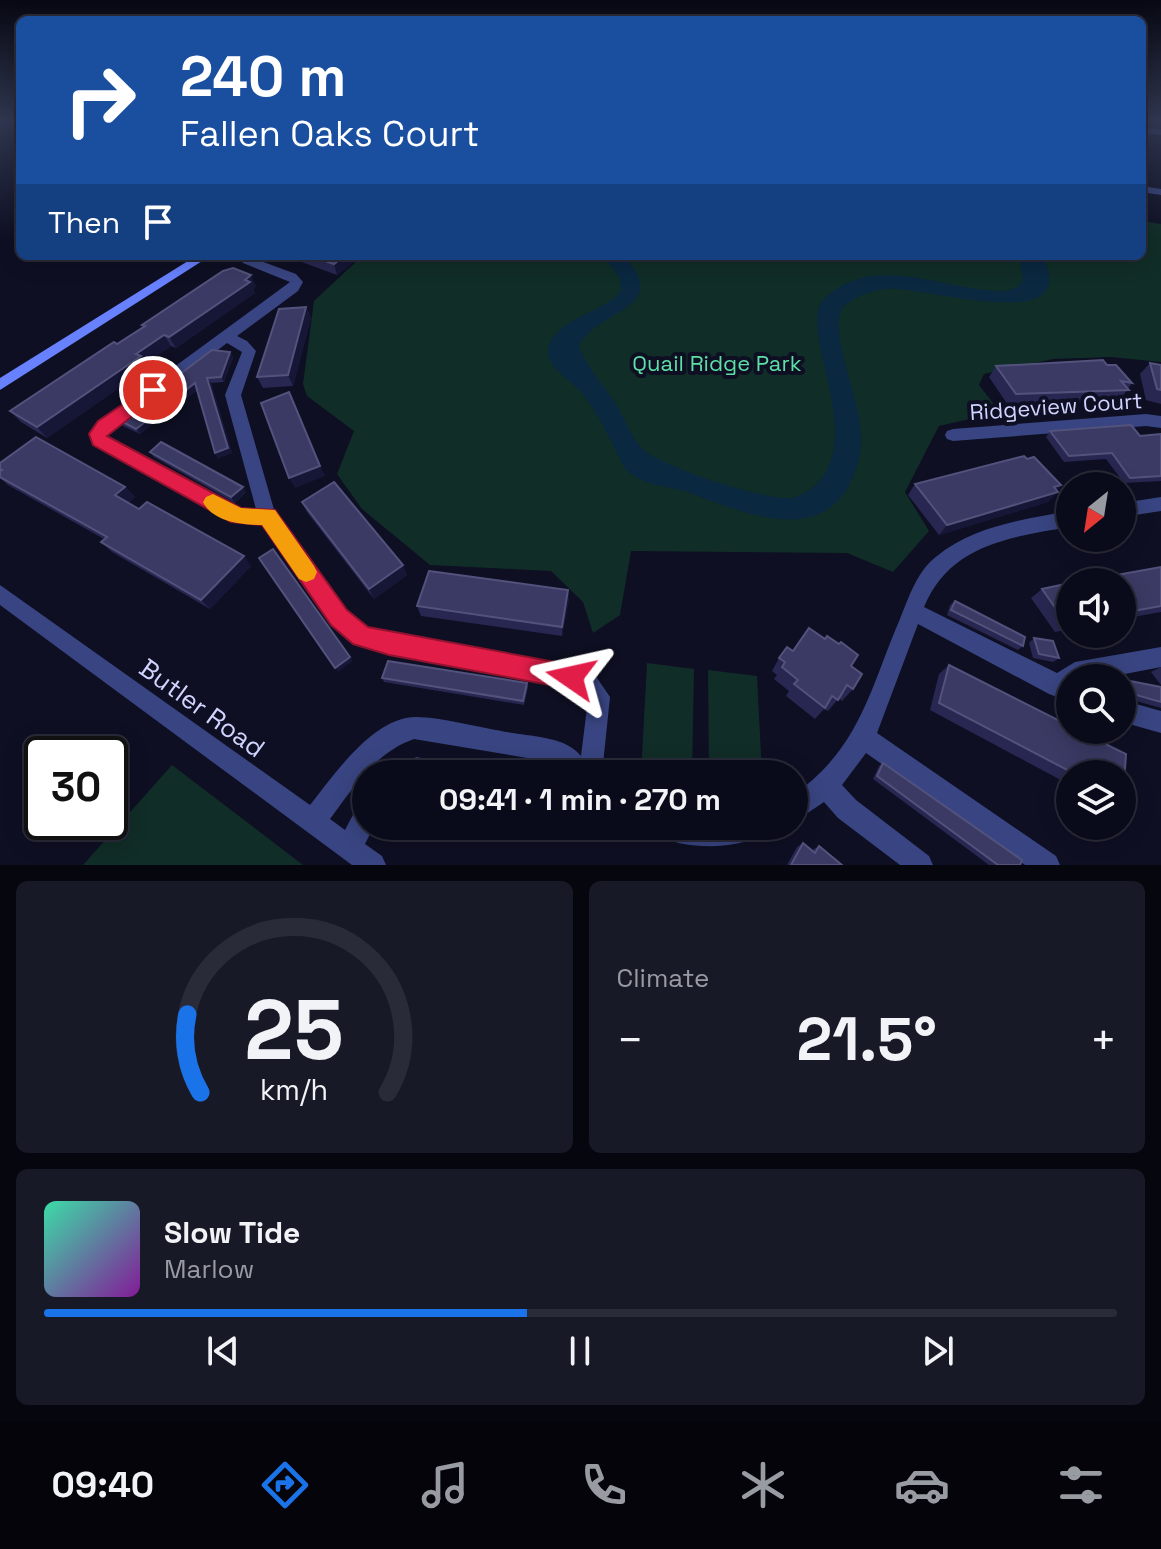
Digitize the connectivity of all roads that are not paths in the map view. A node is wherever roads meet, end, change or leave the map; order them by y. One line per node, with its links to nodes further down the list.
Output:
1 (198, 260): 4 (main road)
2 (247, 260): 3 (street)
3 (226, 337): 9 (street); 9 (street)
4 (0, 385)
5 (1161, 422): 6 (street, Ridgeview Court)
6 (953, 435)
7 (1161, 504): 8 (street)
8 (1136, 508)
9 (267, 516): 21 (street)
10 (1056, 521): 12 (street)
11 (0, 594): 25 (street, Butler Road)
12 (913, 611): 15 (street); 18 (street)
13 (1161, 657): 14 (street)
14 (1123, 664)
15 (1056, 684)
16 (1136, 715): 17 (street)
17 (1161, 722)
18 (864, 738): 23 (street); 30 (street)
19 (364, 760): 20 (street)
20 (569, 760)
21 (592, 760)
22 (352, 775): 25 (street)
23 (827, 787): 24 (street); 29 (street)
24 (808, 800)
25 (312, 822): 27 (street, Butler Road)
26 (353, 840): 27 (street)
27 (349, 848): 28 (street, Butler Road)
28 (373, 865)
29 (920, 865)
30 (1047, 865)

